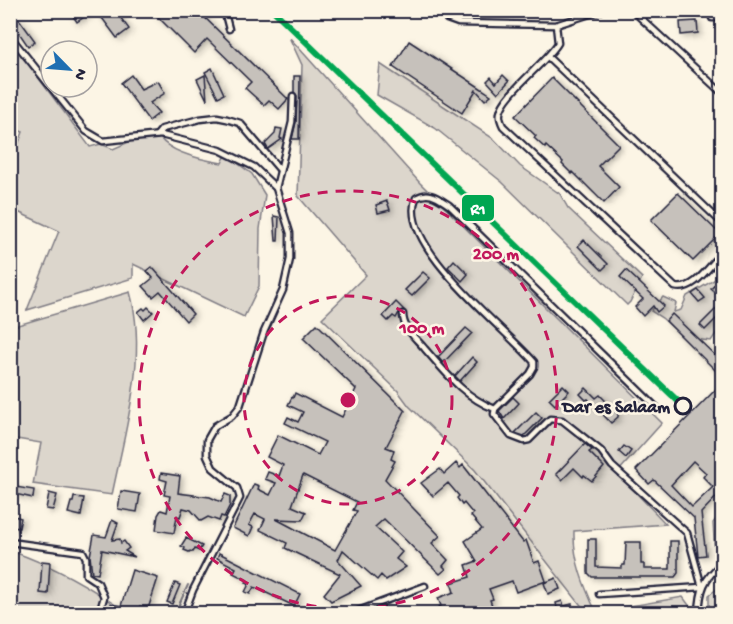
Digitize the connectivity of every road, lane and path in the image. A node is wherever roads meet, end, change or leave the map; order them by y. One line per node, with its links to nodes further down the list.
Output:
1 (224, 10): 8 (lane)
2 (440, 10): 7 (lane)
3 (602, 10): 7 (lane)
4 (632, 10): 11 (lane)
5 (712, 18): 6 (lane)
6 (723, 18)
7 (556, 25): 10 (lane)
8 (229, 29)
9 (10, 36): 13 (lane)
10 (548, 57): 16 (lane); 17 (lane)
11 (723, 93)
12 (292, 96): 14 (lane)
13 (157, 135): 14 (lane); 15 (lane)
14 (280, 170): 15 (lane)
15 (276, 188): 30 (lane)
16 (723, 223)
17 (723, 253)
18 (403, 314): 19 (lane)
19 (495, 409): 20 (lane); 25 (lane)
20 (658, 410)
21 (11, 541): 22 (lane); 29 (lane)
22 (10, 559)
23 (723, 563): 25 (lane)
24 (425, 586): 31 (lane)
25 (702, 587): 26 (lane); 28 (lane)
26 (599, 594)
27 (723, 612): 28 (lane)
28 (699, 613): 32 (lane)
29 (99, 614)
30 (184, 614)
31 (350, 614)
32 (683, 614)

